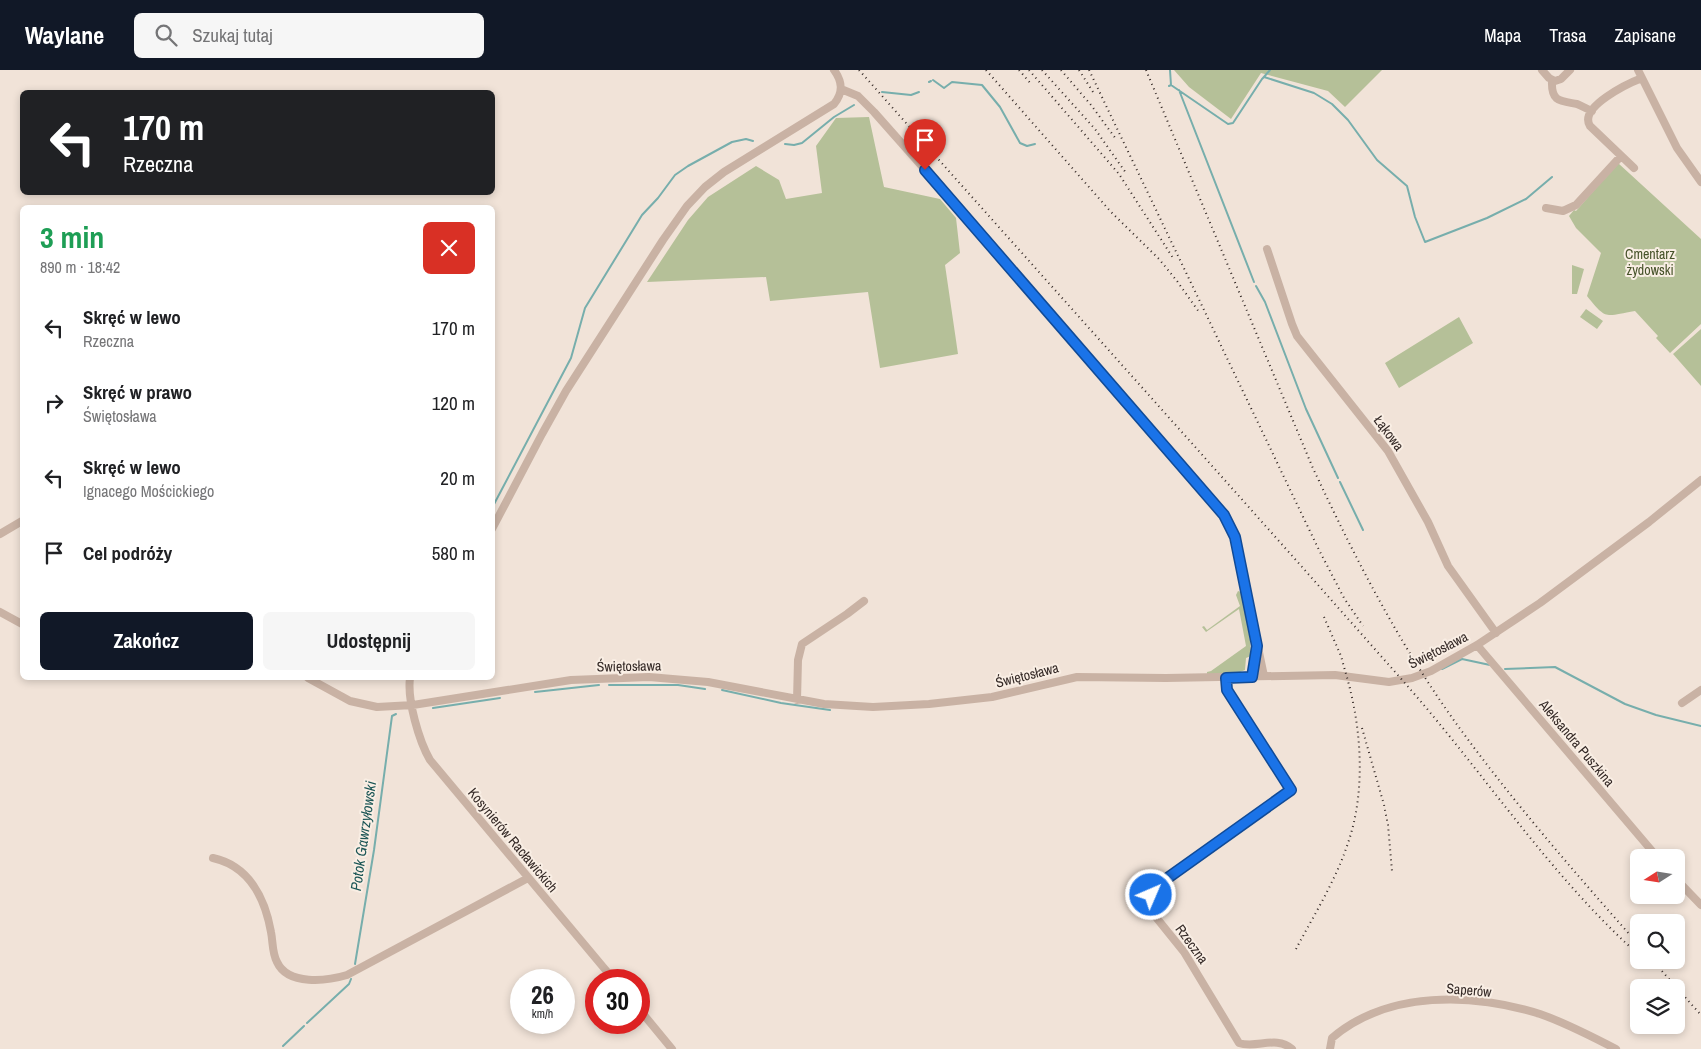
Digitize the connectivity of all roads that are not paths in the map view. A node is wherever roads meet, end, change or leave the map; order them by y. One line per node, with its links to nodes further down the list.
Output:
1 (834, 70): 7 (street)
2 (1542, 70): 6 (street)
3 (1570, 70): 6 (street)
4 (1638, 70): 5 (street)
5 (1642, 78): 8 (street); 11 (street)
6 (1552, 81): 8 (street)
7 (841, 88): 16 (street); 23 (street)
8 (1592, 111): 9 (street)
9 (1621, 156): 10 (street); 12 (street)
10 (1634, 168)
11 (1701, 182)
12 (1546, 208)
13 (1267, 249): 21 (street, Łąkowa)
14 (1701, 480): 21 (street, Świętosława)
15 (20, 522): 17 (street)
16 (495, 522)
17 (0, 534)
18 (864, 601): 30 (street)
19 (0, 612): 20 (street)
20 (20, 623)
21 (1496, 633): 22 (street, Świętosława)
22 (1477, 645): 24 (street, Świętosława); 33 (street, Aleksandra Puszkina)
23 (1257, 646): 24 (street); 25 (street)
24 (1264, 676): 25 (street, Świętosława)
25 (1252, 677): 26 (street, Świętosława)
26 (1226, 678): 30 (street, Świętosława); 41 (street, Rzeczna)
27 (312, 680): 32 (street, Świętosława)
28 (410, 680): 32 (street, Kosynierów Racławickich)
29 (1701, 690): 31 (street)
30 (797, 700): 32 (street, Świętosława)
31 (1682, 703)
32 (413, 706): 35 (street, Kosynierów Racławickich)
33 (1650, 849)
34 (213, 858): 35 (street)
35 (528, 878): 38 (street, Kosynierów Racławickich)
36 (1685, 888): 37 (street)
37 (1701, 905)
38 (605, 969)
39 (650, 1022): 40 (street)
40 (672, 1049)
41 (1292, 1049)
42 (1330, 1049): 43 (street, Saperów)
43 (1616, 1049)

